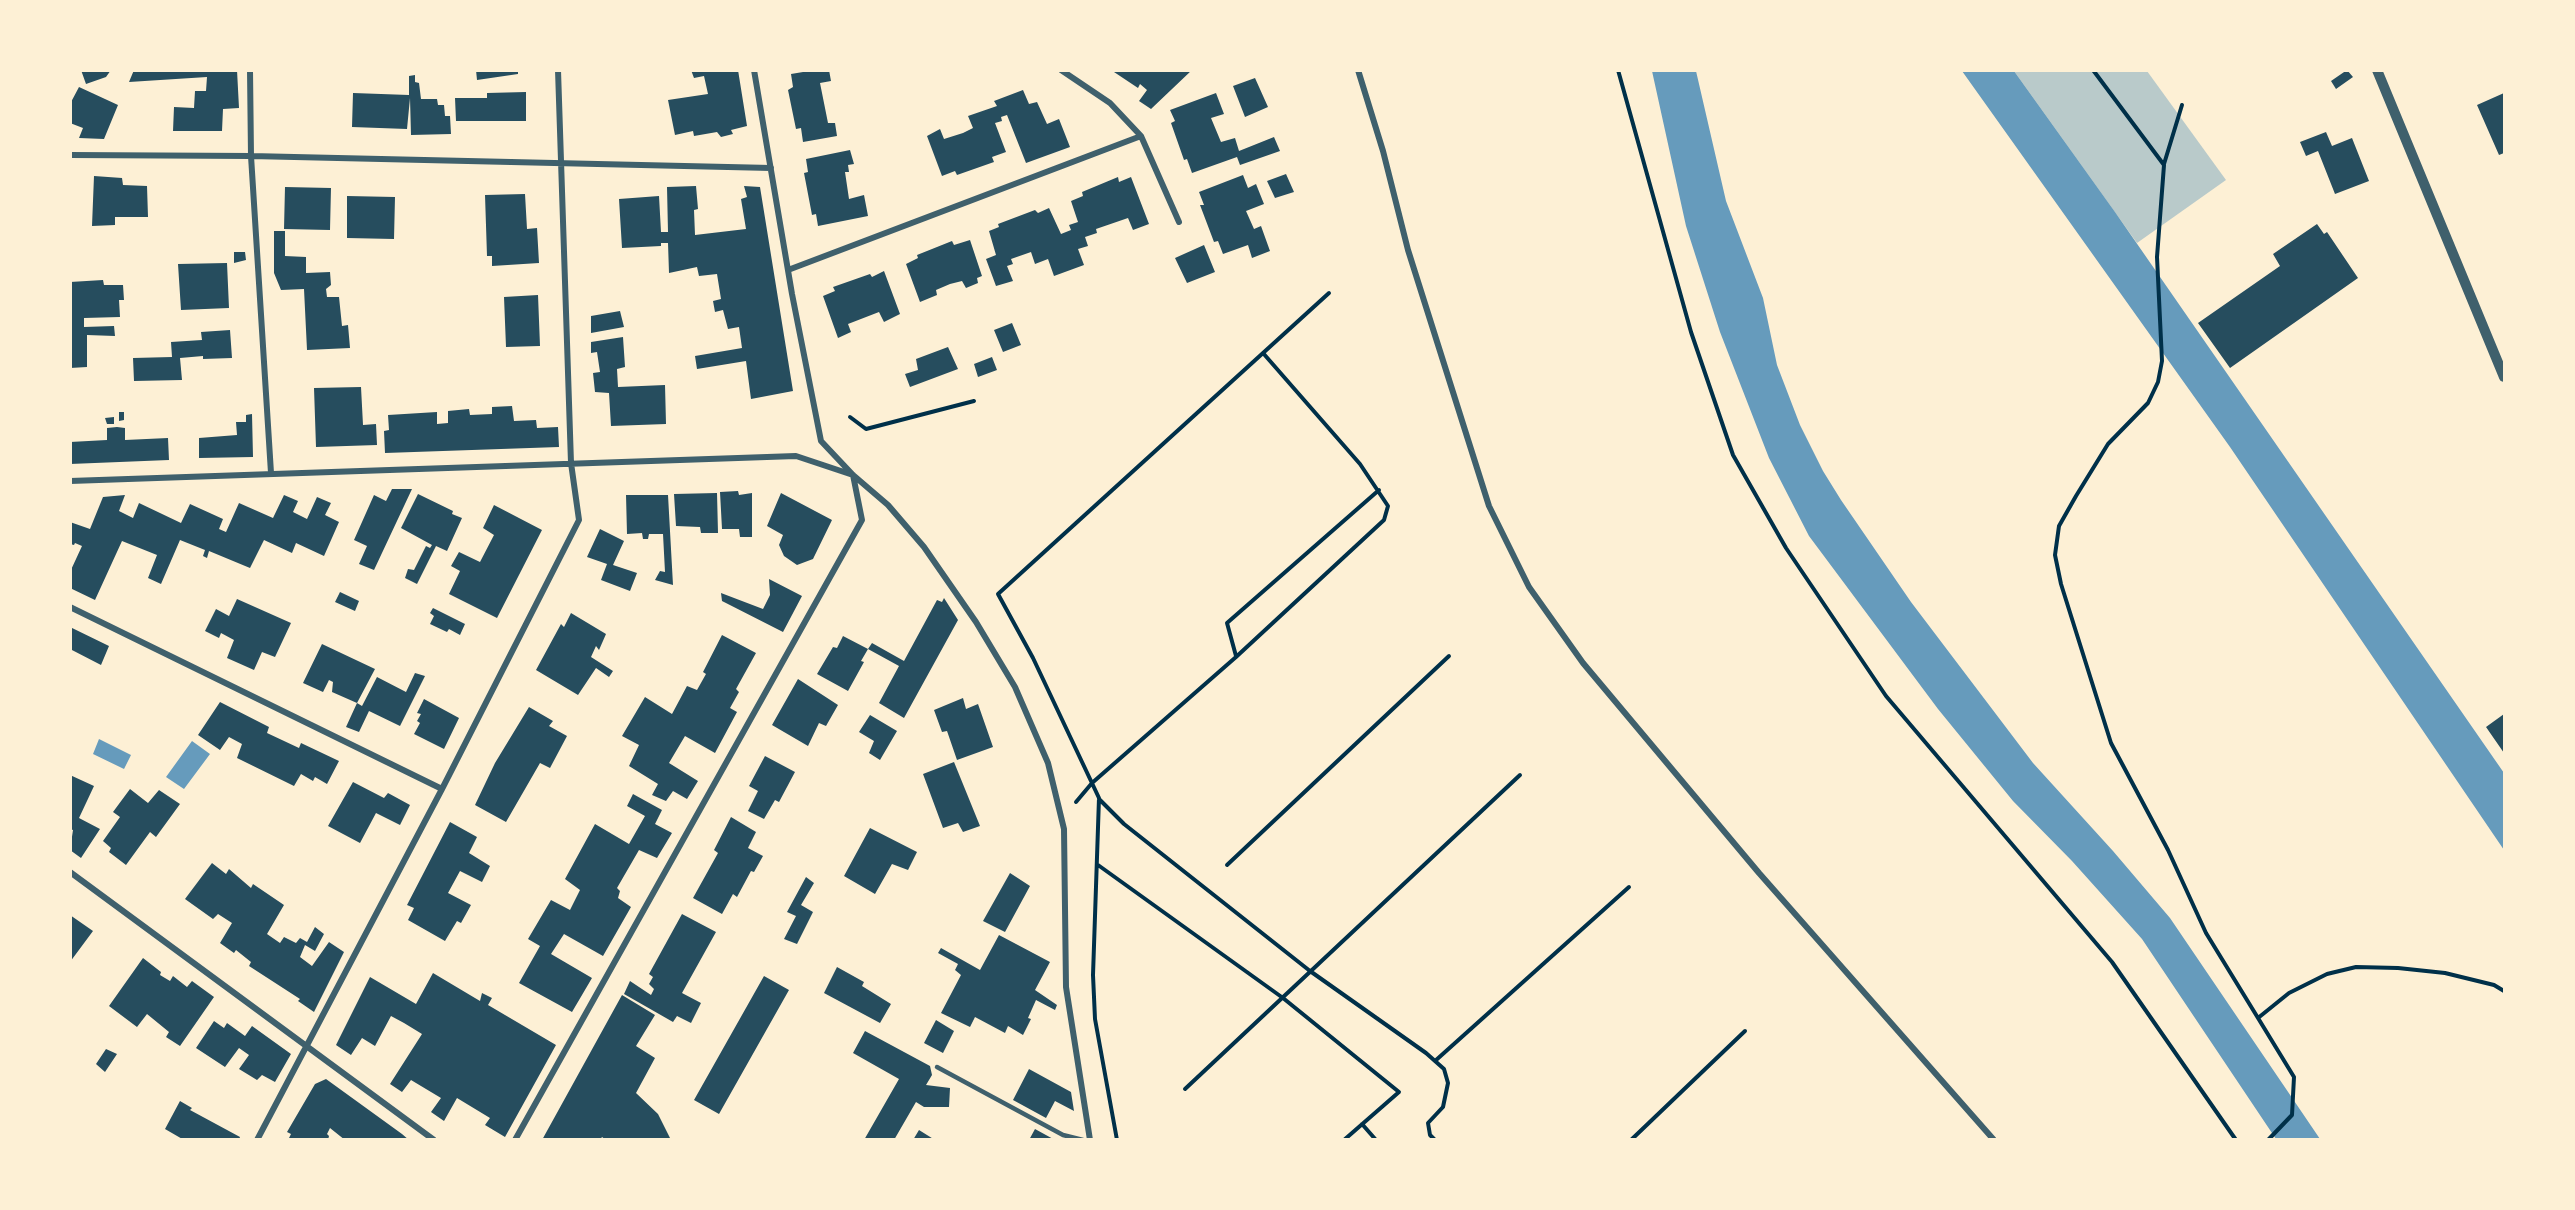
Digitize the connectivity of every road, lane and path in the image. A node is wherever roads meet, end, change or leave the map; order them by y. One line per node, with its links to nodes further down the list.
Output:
1 (250, 70): 12 (street)
2 (558, 70): 13 (street)
3 (754, 70): 15 (street)
4 (1061, 70): 10 (street)
5 (1358, 70): 60 (street)
6 (1618, 70): 61 (path)
7 (2093, 70): 14 (path)
8 (2377, 70): 20 (street)
9 (2182, 105): 14 (path)
10 (1141, 136): 16 (street); 17 (street)
11 (70, 155): 12 (street)
12 (251, 156): 13 (street); 24 (street)
13 (560, 163): 15 (street); 23 (street)
14 (2164, 165): 43 (path)
15 (771, 168): 17 (street)
16 (1179, 222)
17 (788, 270): 25 (street)
18 (1329, 293): 19 (path)
19 (1263, 353): 27 (path); 32 (path)
20 (2505, 377)
21 (974, 401): 22 (path)
22 (850, 417)
23 (572, 463): 24 (street); 25 (street); 33 (street)
24 (271, 473): 26 (street)
25 (853, 475): 35 (street); 52 (street)
26 (70, 481)
27 (1379, 490): 30 (path); 30 (path)
28 (70, 608): 33 (street)
29 (1449, 656): 37 (path)
30 (1236, 657): 32 (path)
31 (1520, 775): 40 (path)
32 (1092, 783): 34 (path); 35 (path)
33 (442, 789): 45 (street)
34 (1098, 798): 36 (path); 40 (path)
35 (1059, 810): 54 (street)
36 (1098, 865): 42 (path); 55 (path)
37 (1227, 865)
38 (70, 872): 45 (street)
39 (1629, 887): 46 (path)
40 (1310, 971): 42 (path); 46 (path)
41 (2505, 991): 43 (path)
42 (1283, 999): 48 (path); 49 (path)
43 (2258, 1018): 62 (path)
44 (1745, 1031): 59 (path)
45 (308, 1045): 50 (street); 51 (street)
46 (1435, 1062): 58 (path)
47 (937, 1067): 53 (lane)
48 (1185, 1089)
49 (1362, 1124): 56 (path); 57 (path)
50 (256, 1140)
51 (434, 1140)
52 (515, 1140)
53 (1083, 1140)
54 (1090, 1140)
55 (1117, 1140)
56 (1344, 1140)
57 (1376, 1140)
58 (1435, 1140)
59 (1631, 1140)
60 (1994, 1140)
61 (2236, 1140)
62 (2268, 1140)

